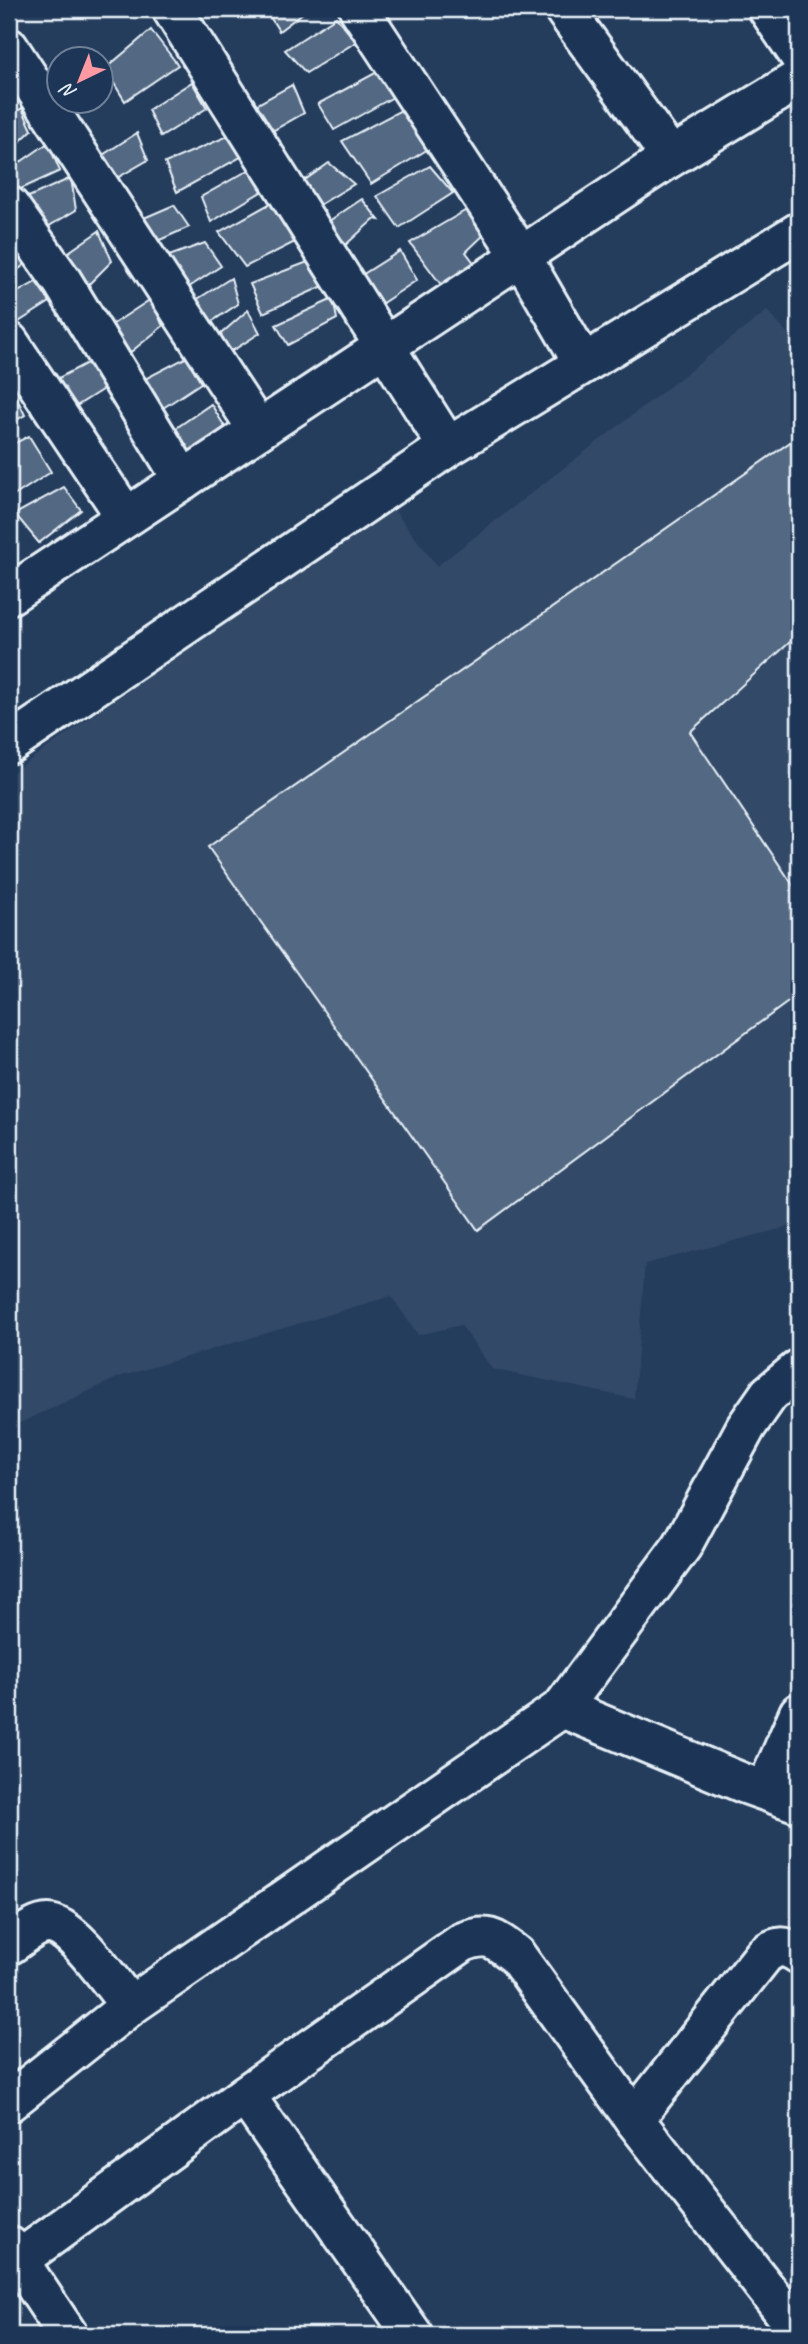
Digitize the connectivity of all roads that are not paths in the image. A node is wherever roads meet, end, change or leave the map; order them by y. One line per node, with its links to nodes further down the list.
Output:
1 (172, 9): 13 (street)
2 (359, 9): 11 (street)
3 (565, 9): 8 (street)
4 (768, 9): 6 (street)
5 (9, 48): 15 (street)
6 (799, 55)
7 (799, 79): 8 (street)
8 (671, 157): 11 (street)
9 (9, 206): 17 (street)
10 (799, 232): 14 (street)
11 (522, 256): 13 (street); 14 (street)
12 (9, 342): 18 (street)
13 (385, 346): 15 (street); 16 (street)
14 (583, 363): 16 (street)
15 (258, 430): 17 (street)
16 (448, 447): 20 (street)
17 (183, 480): 18 (street)
18 (126, 517): 19 (street)
19 (9, 595)
20 (9, 744)
21 (799, 1369): 22 (street)
22 (562, 1708): 24 (street); 27 (street)
23 (799, 1713): 24 (street)
24 (783, 1797)
25 (9, 1945): 27 (street)
26 (799, 1954): 30 (street)
27 (130, 2006): 29 (street)
28 (245, 2095): 30 (street); 31 (street); 34 (street)
29 (9, 2102)
30 (634, 2119): 32 (street)
31 (12, 2258): 33 (street)
32 (799, 2331)
33 (68, 2335)
34 (414, 2335)

